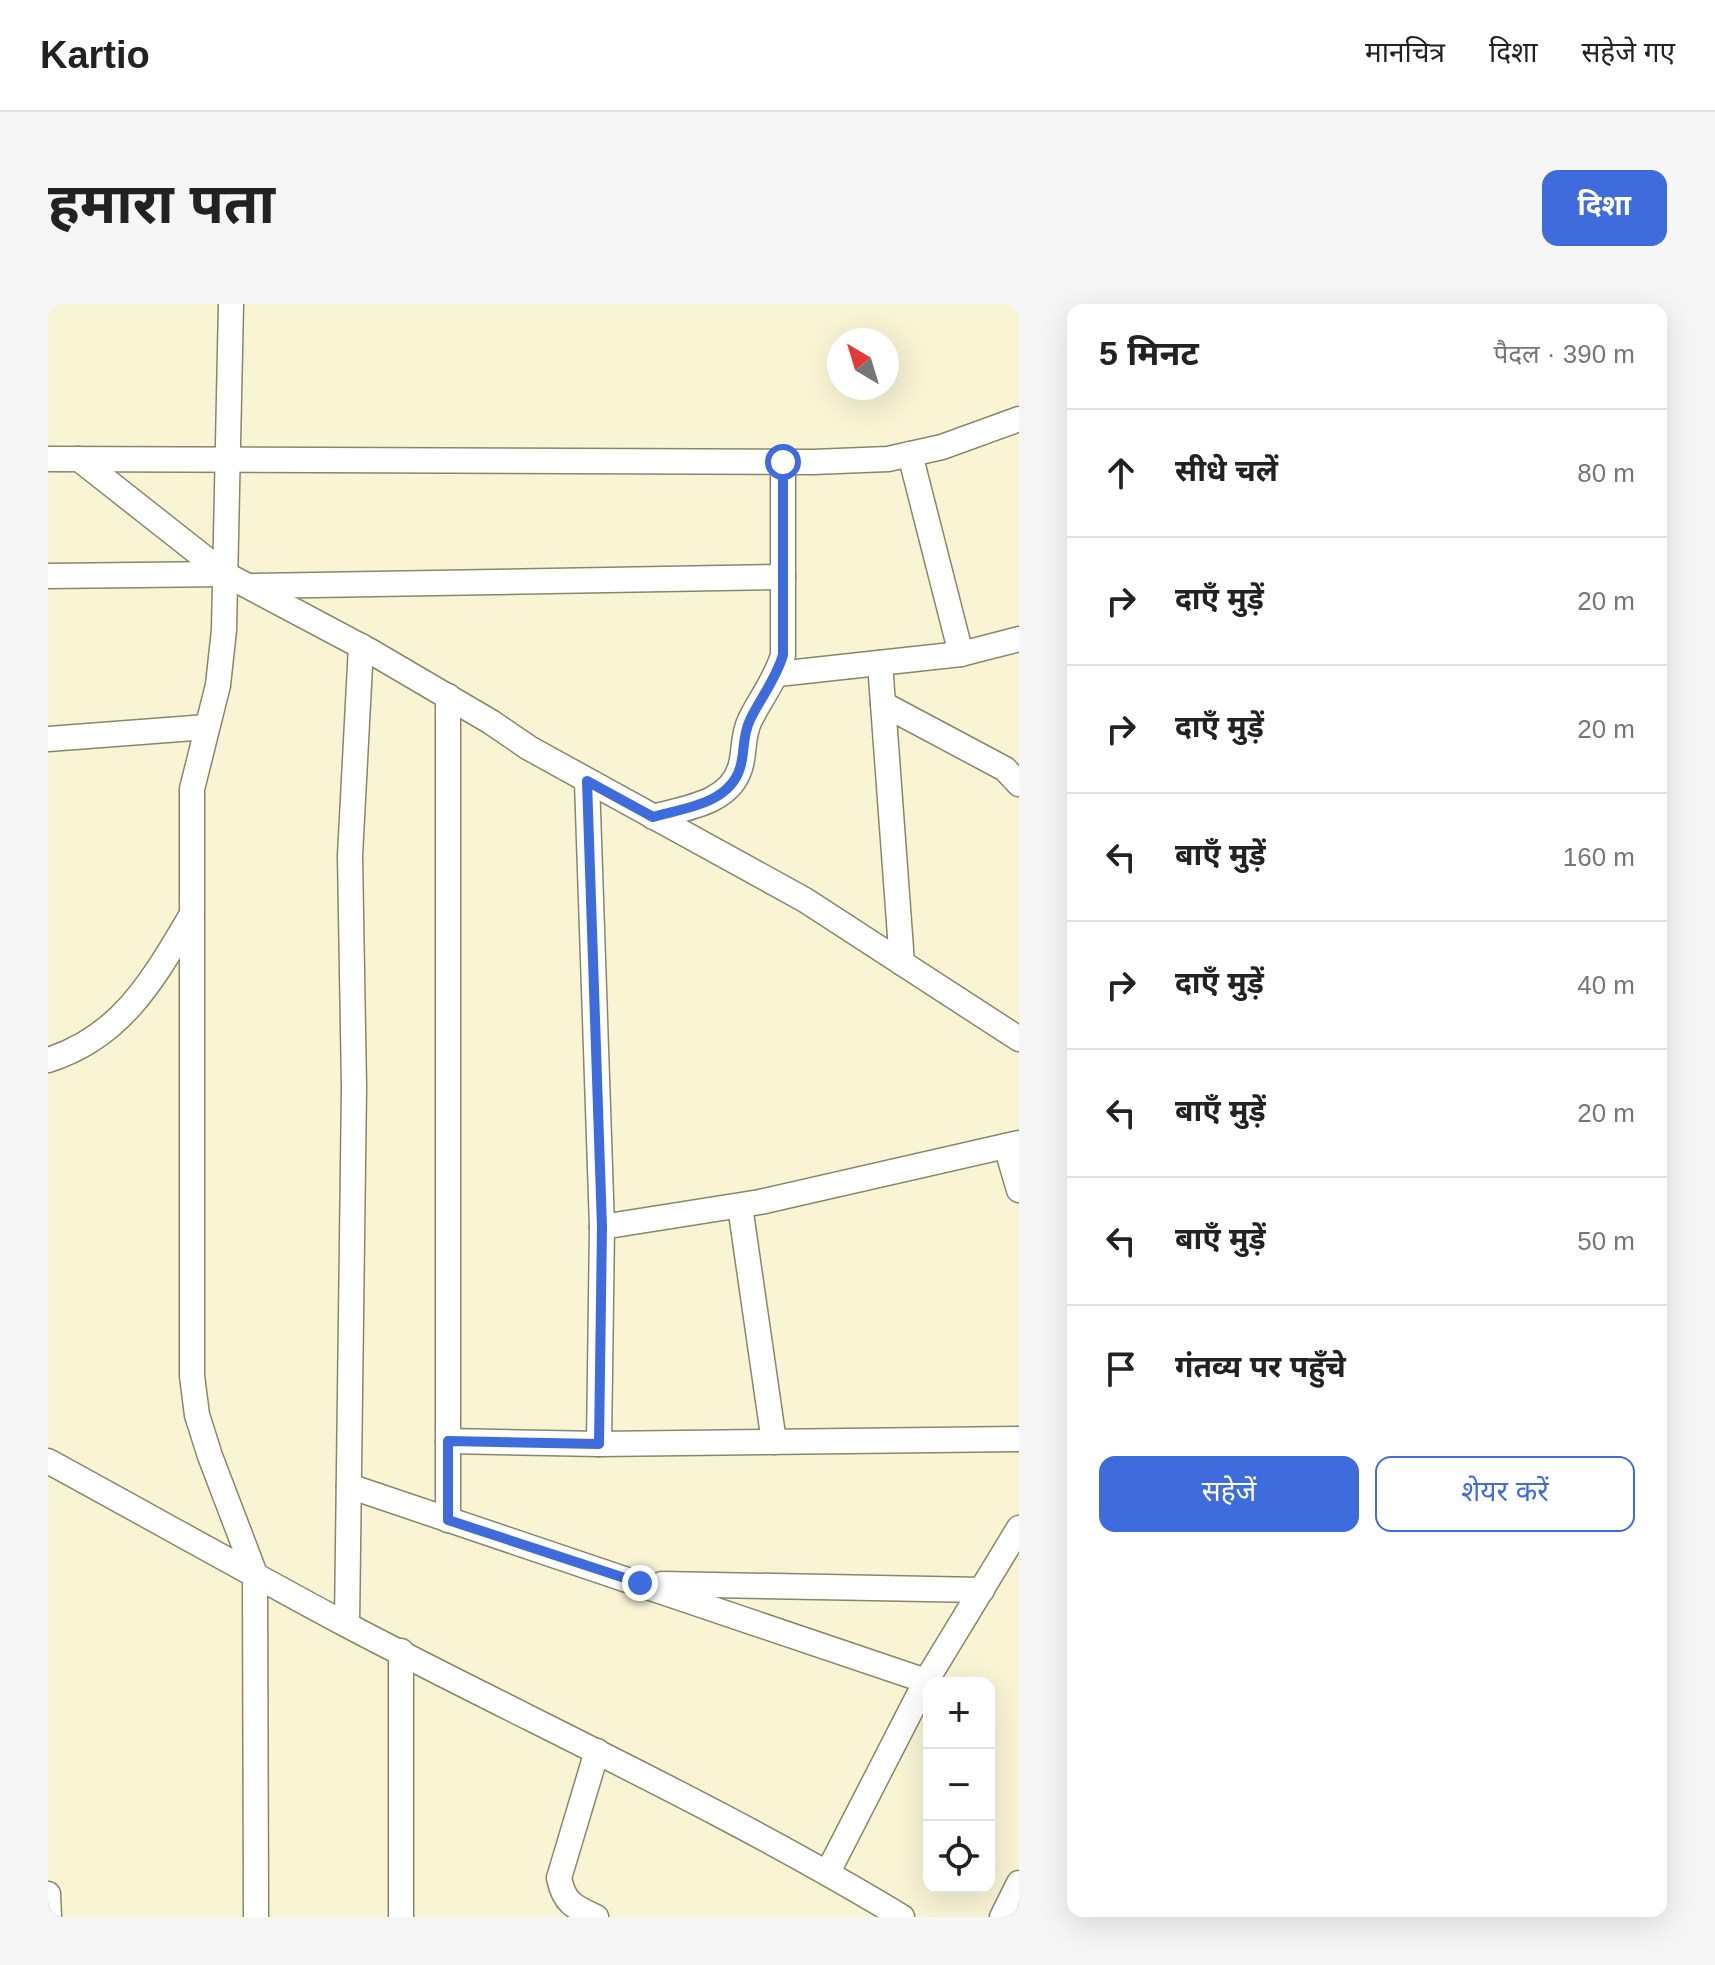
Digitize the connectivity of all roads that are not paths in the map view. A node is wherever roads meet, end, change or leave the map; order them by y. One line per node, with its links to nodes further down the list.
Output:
1 (231, 304): 6 (street)
2 (1019, 419): 3 (street)
3 (910, 454): 7 (street); 14 (street)
4 (48, 459): 5 (street)
5 (79, 459): 6 (street); 8 (street)
6 (228, 459): 7 (street); 8 (street)
7 (783, 462): 10 (street)
8 (225, 574): 9 (street); 11 (street); 19 (street)
9 (48, 576)
10 (783, 577): 11 (street); 16 (street)
11 (250, 586): 13 (street)
12 (1019, 639): 14 (street)
13 (361, 646): 17 (street); 37 (street)
14 (961, 654): 15 (street)
15 (880, 663): 16 (street); 18 (street)
16 (778, 674): 23 (street)
17 (448, 696): 21 (street); 33 (street)
18 (883, 704): 22 (street); 25 (street)
19 (207, 727): 20 (street); 24 (street)
20 (48, 739)
21 (587, 781): 23 (street); 31 (street)
22 (1019, 784)
23 (653, 817): 25 (street)
24 (191, 916): 27 (street); 40 (street)
25 (902, 963): 26 (street)
26 (1019, 1039)
27 (48, 1060)
28 (1013, 1145): 29 (street); 30 (street)
29 (1019, 1190)
30 (740, 1206): 31 (street); 34 (street)
31 (602, 1227): 35 (street)
32 (1019, 1439): 34 (street)
33 (448, 1441): 35 (street); 38 (street)
34 (774, 1442): 35 (street)
35 (599, 1444)
36 (48, 1461): 40 (street)
37 (349, 1486): 38 (street); 43 (street)
38 (448, 1520): 41 (street)
39 (1019, 1528): 42 (street)
40 (255, 1574): 43 (street); 53 (street)
41 (640, 1583): 42 (street); 46 (street)
42 (982, 1590): 45 (street)
43 (347, 1624): 44 (street)
44 (401, 1651): 48 (street); 54 (street)
45 (928, 1677)
46 (923, 1680)
47 (923, 1687): 49 (street)
48 (597, 1751): 49 (street); 55 (street)
49 (828, 1872): 56 (street)
50 (1019, 1883): 57 (street)
51 (48, 1894): 52 (street)
52 (49, 1917)
53 (256, 1917)
54 (401, 1917)
55 (596, 1917)
56 (902, 1917)
57 (1002, 1917)

